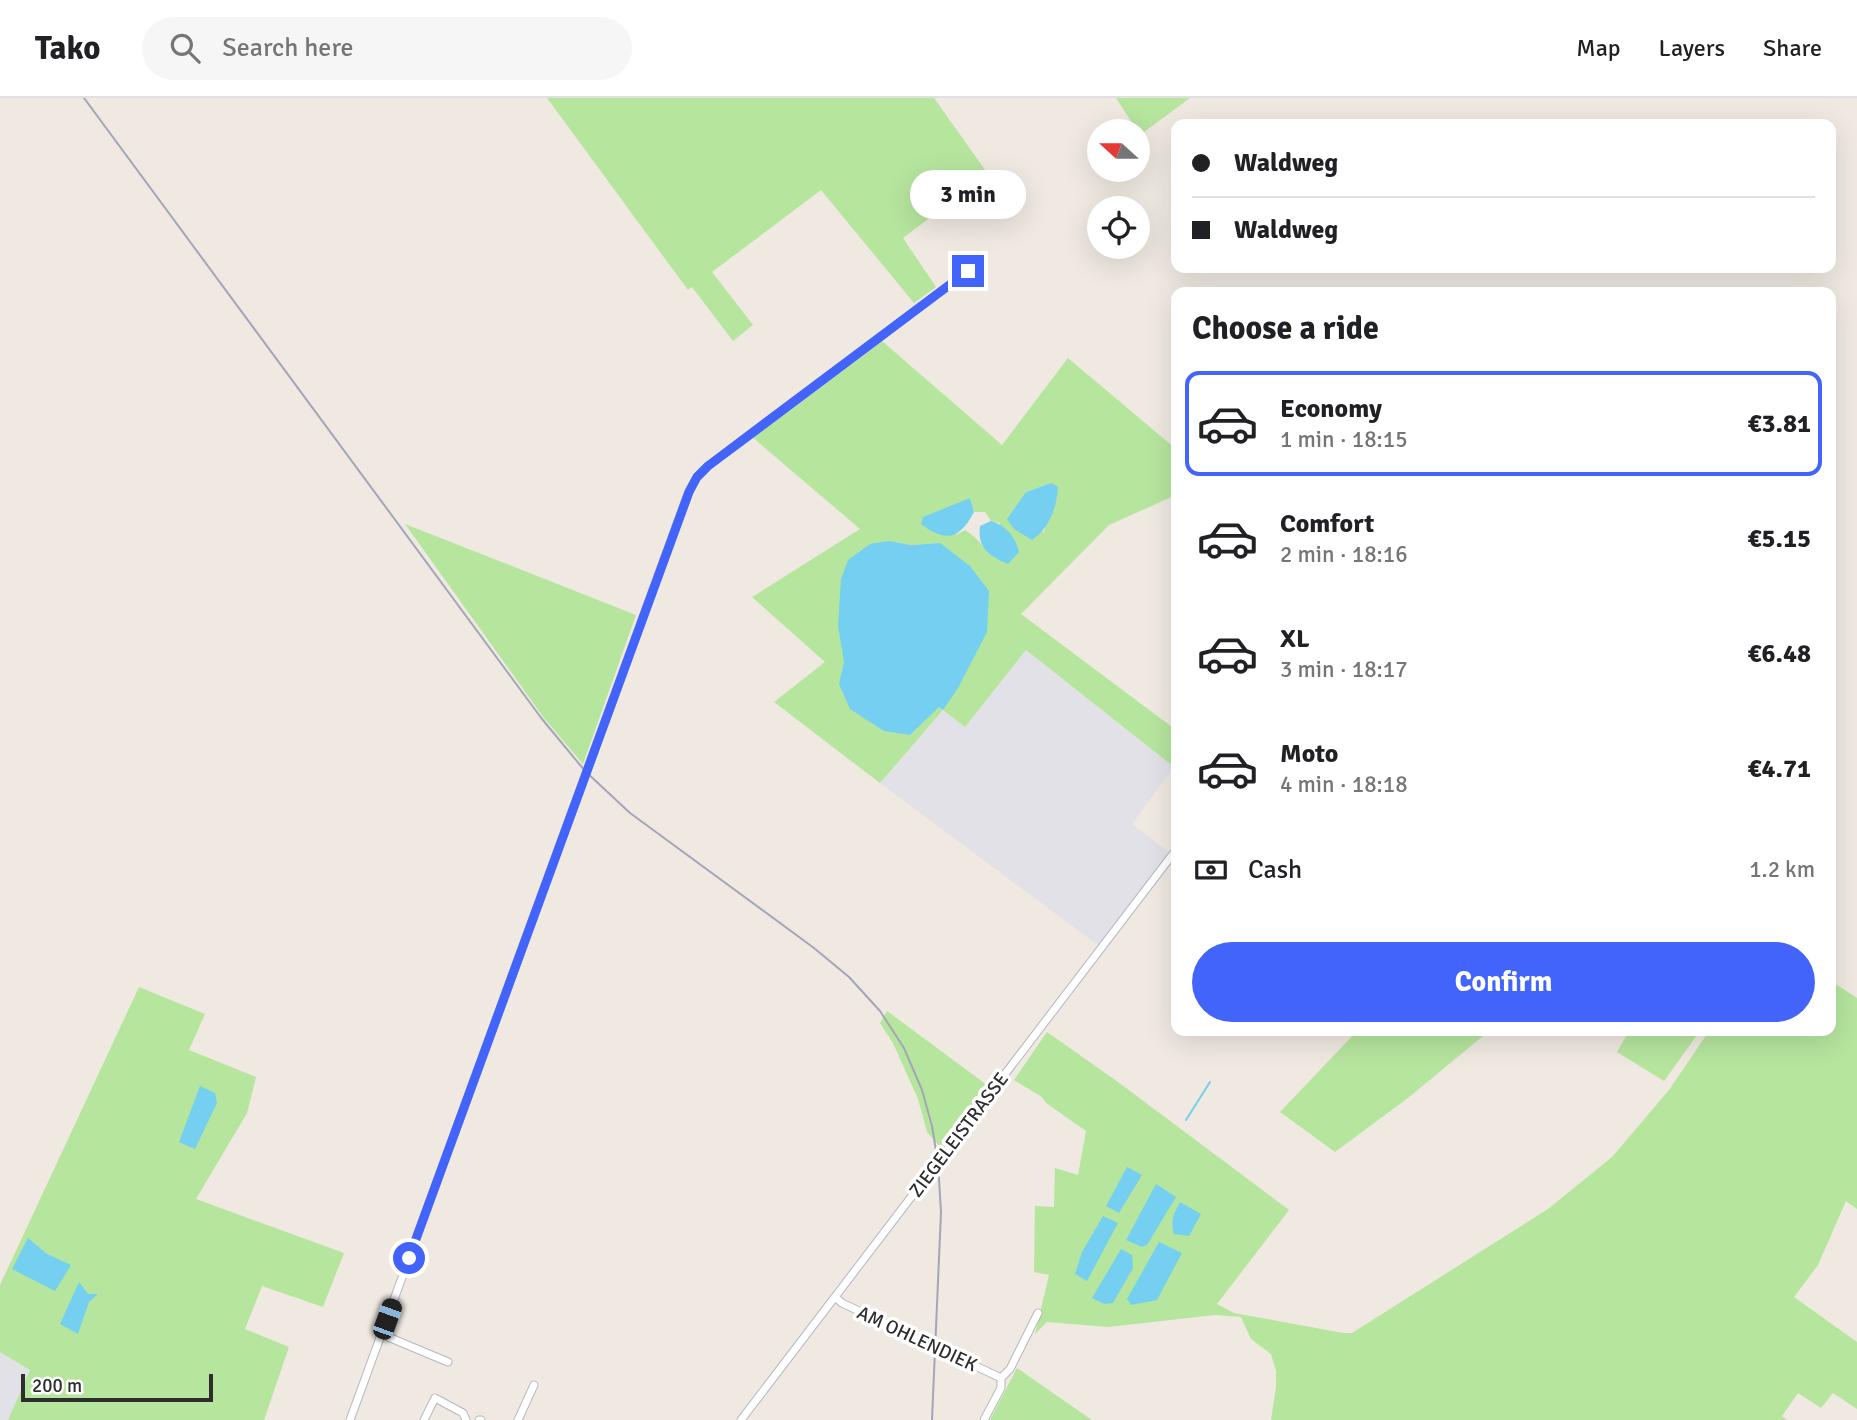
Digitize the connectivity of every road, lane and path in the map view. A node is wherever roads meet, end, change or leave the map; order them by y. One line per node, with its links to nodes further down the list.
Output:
1 (968, 271): 5 (street)
2 (1171, 857): 3 (street, ZIEGELEISTRASSE)
3 (835, 1297): 7 (street, AM OHLENDIEK); 13 (street, ZIEGELEISTRASSE)
4 (1038, 1313): 7 (street, AM OHLENDIEK)
5 (381, 1334): 6 (street); 9 (street)
6 (448, 1362)
7 (1001, 1378): 14 (street, AM OHLENDIEK)
8 (534, 1385): 12 (street)
9 (350, 1420)
10 (424, 1420): 11 (street)
11 (466, 1420)
12 (519, 1420)
13 (741, 1420)
14 (984, 1420)

